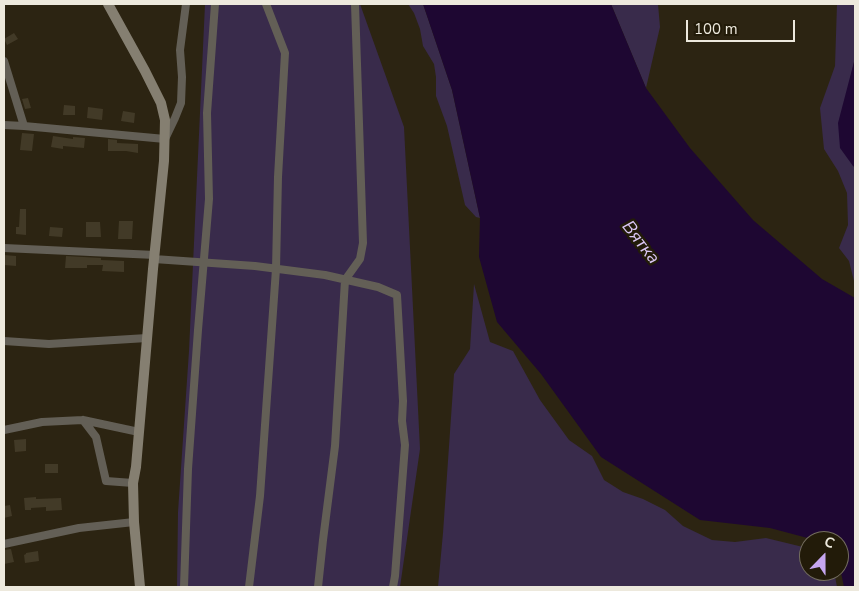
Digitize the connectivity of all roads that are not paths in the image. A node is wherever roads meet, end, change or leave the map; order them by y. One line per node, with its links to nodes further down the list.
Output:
1 (108, 4): 9 (street)
2 (186, 4): 9 (street)
3 (215, 4): 12 (street)
4 (266, 4): 13 (street)
5 (355, 4): 14 (street)
6 (4, 61): 8 (street)
7 (4, 125): 8 (street)
8 (24, 126): 9 (street)
9 (165, 139): 11 (street)
10 (4, 248): 11 (street)
11 (154, 257): 12 (street); 15 (street)
12 (203, 262): 13 (street); 24 (street)
13 (276, 269): 14 (street); 25 (street)
14 (345, 280): 26 (street); 27 (street)
15 (147, 338): 16 (street); 19 (street)
16 (4, 341)
17 (83, 420): 18 (street); 19 (street); 20 (street)
18 (4, 430)
19 (139, 432): 20 (street)
20 (133, 483): 21 (street)
21 (134, 522): 22 (street); 23 (street)
22 (4, 544)
23 (140, 587)
24 (184, 587)
25 (249, 587)
26 (318, 587)
27 (393, 587)

